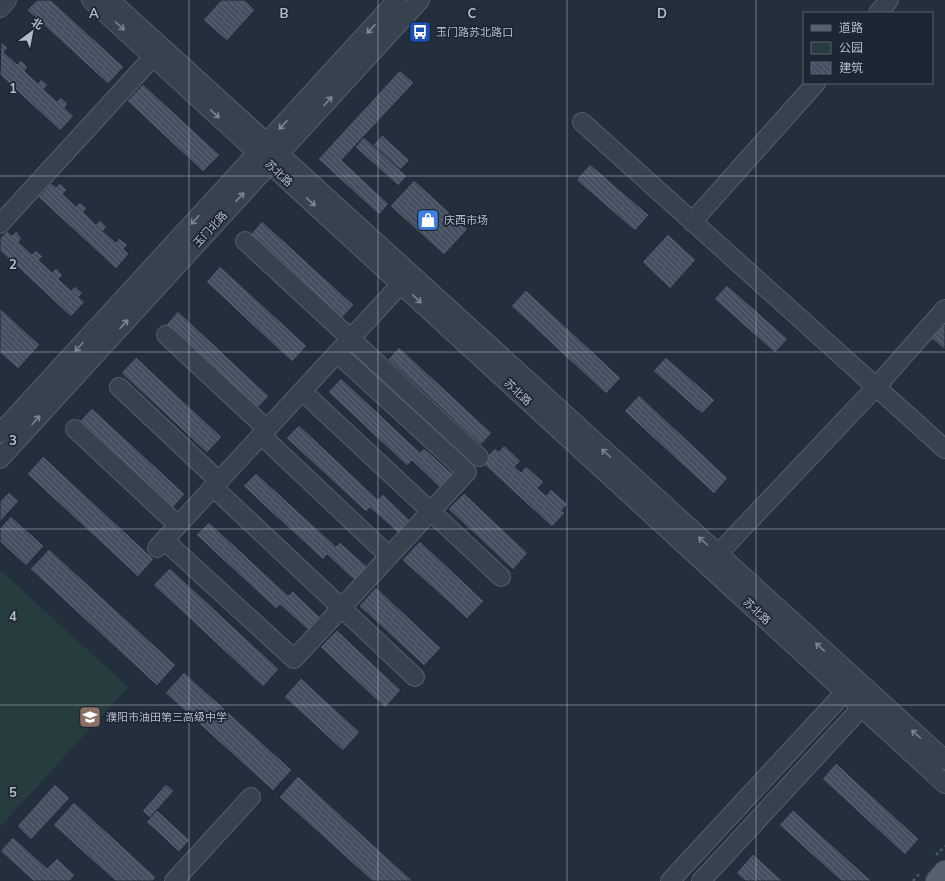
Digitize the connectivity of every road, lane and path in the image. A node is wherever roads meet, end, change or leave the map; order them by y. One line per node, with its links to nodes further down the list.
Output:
1 (7, 0): 7 (street)
2 (91, 0): 9 (street, 苏北路, one-way to 9)
3 (110, 0): 12 (street, 苏北路)
4 (397, 0): 12 (street, 玉门北路, one-way to 12)
5 (420, 0): 12 (street, 玉门北路, one-way to 5)
6 (889, 0): 8 (street)
7 (0, 8)
8 (879, 12)
9 (153, 56): 12 (street, 苏北路, one-way to 12); 14 (street)
10 (815, 84): 13 (street)
11 (582, 122): 13 (street)
12 (268, 154): 16 (street, 苏北路, one-way to 16); 26 (street, 玉门北路, one-way to 26); 29 (street, 玉门北路, one-way to 12); 33 (street, 苏北路, one-way to 12)
13 (692, 222): 22 (street)
14 (0, 224)
15 (245, 241): 19 (street)
16 (401, 284): 19 (street); 38 (street, 苏北路, one-way to 38)
17 (945, 309): 22 (street)
18 (166, 335): 25 (street)
19 (351, 338): 20 (street); 28 (street)
20 (337, 353): 23 (street); 31 (street)
21 (119, 386): 30 (street)
22 (876, 387): 27 (street); 33 (street)
23 (302, 391): 25 (street); 31 (street)
24 (75, 429): 32 (street)
25 (264, 432): 30 (street); 34 (street)
26 (0, 433)
27 (945, 449)
28 (479, 456)
29 (0, 459)
30 (216, 484): 32 (street); 36 (street)
31 (431, 510): 34 (street); 35 (street)
32 (178, 525): 36 (street)
33 (718, 554): 40 (street, 苏北路, one-way to 33)
34 (389, 556): 36 (street)
35 (501, 577)
36 (342, 608): 37 (street)
37 (415, 677)
38 (845, 692): 39 (street, 苏北路); 45 (street)
39 (862, 707): 41 (street, 苏北路); 46 (street)
40 (945, 760)
41 (945, 784)
42 (251, 797): 44 (street)
43 (945, 872): 47 (main road)
44 (174, 881)
45 (670, 881)
46 (701, 881)
47 (937, 881)

